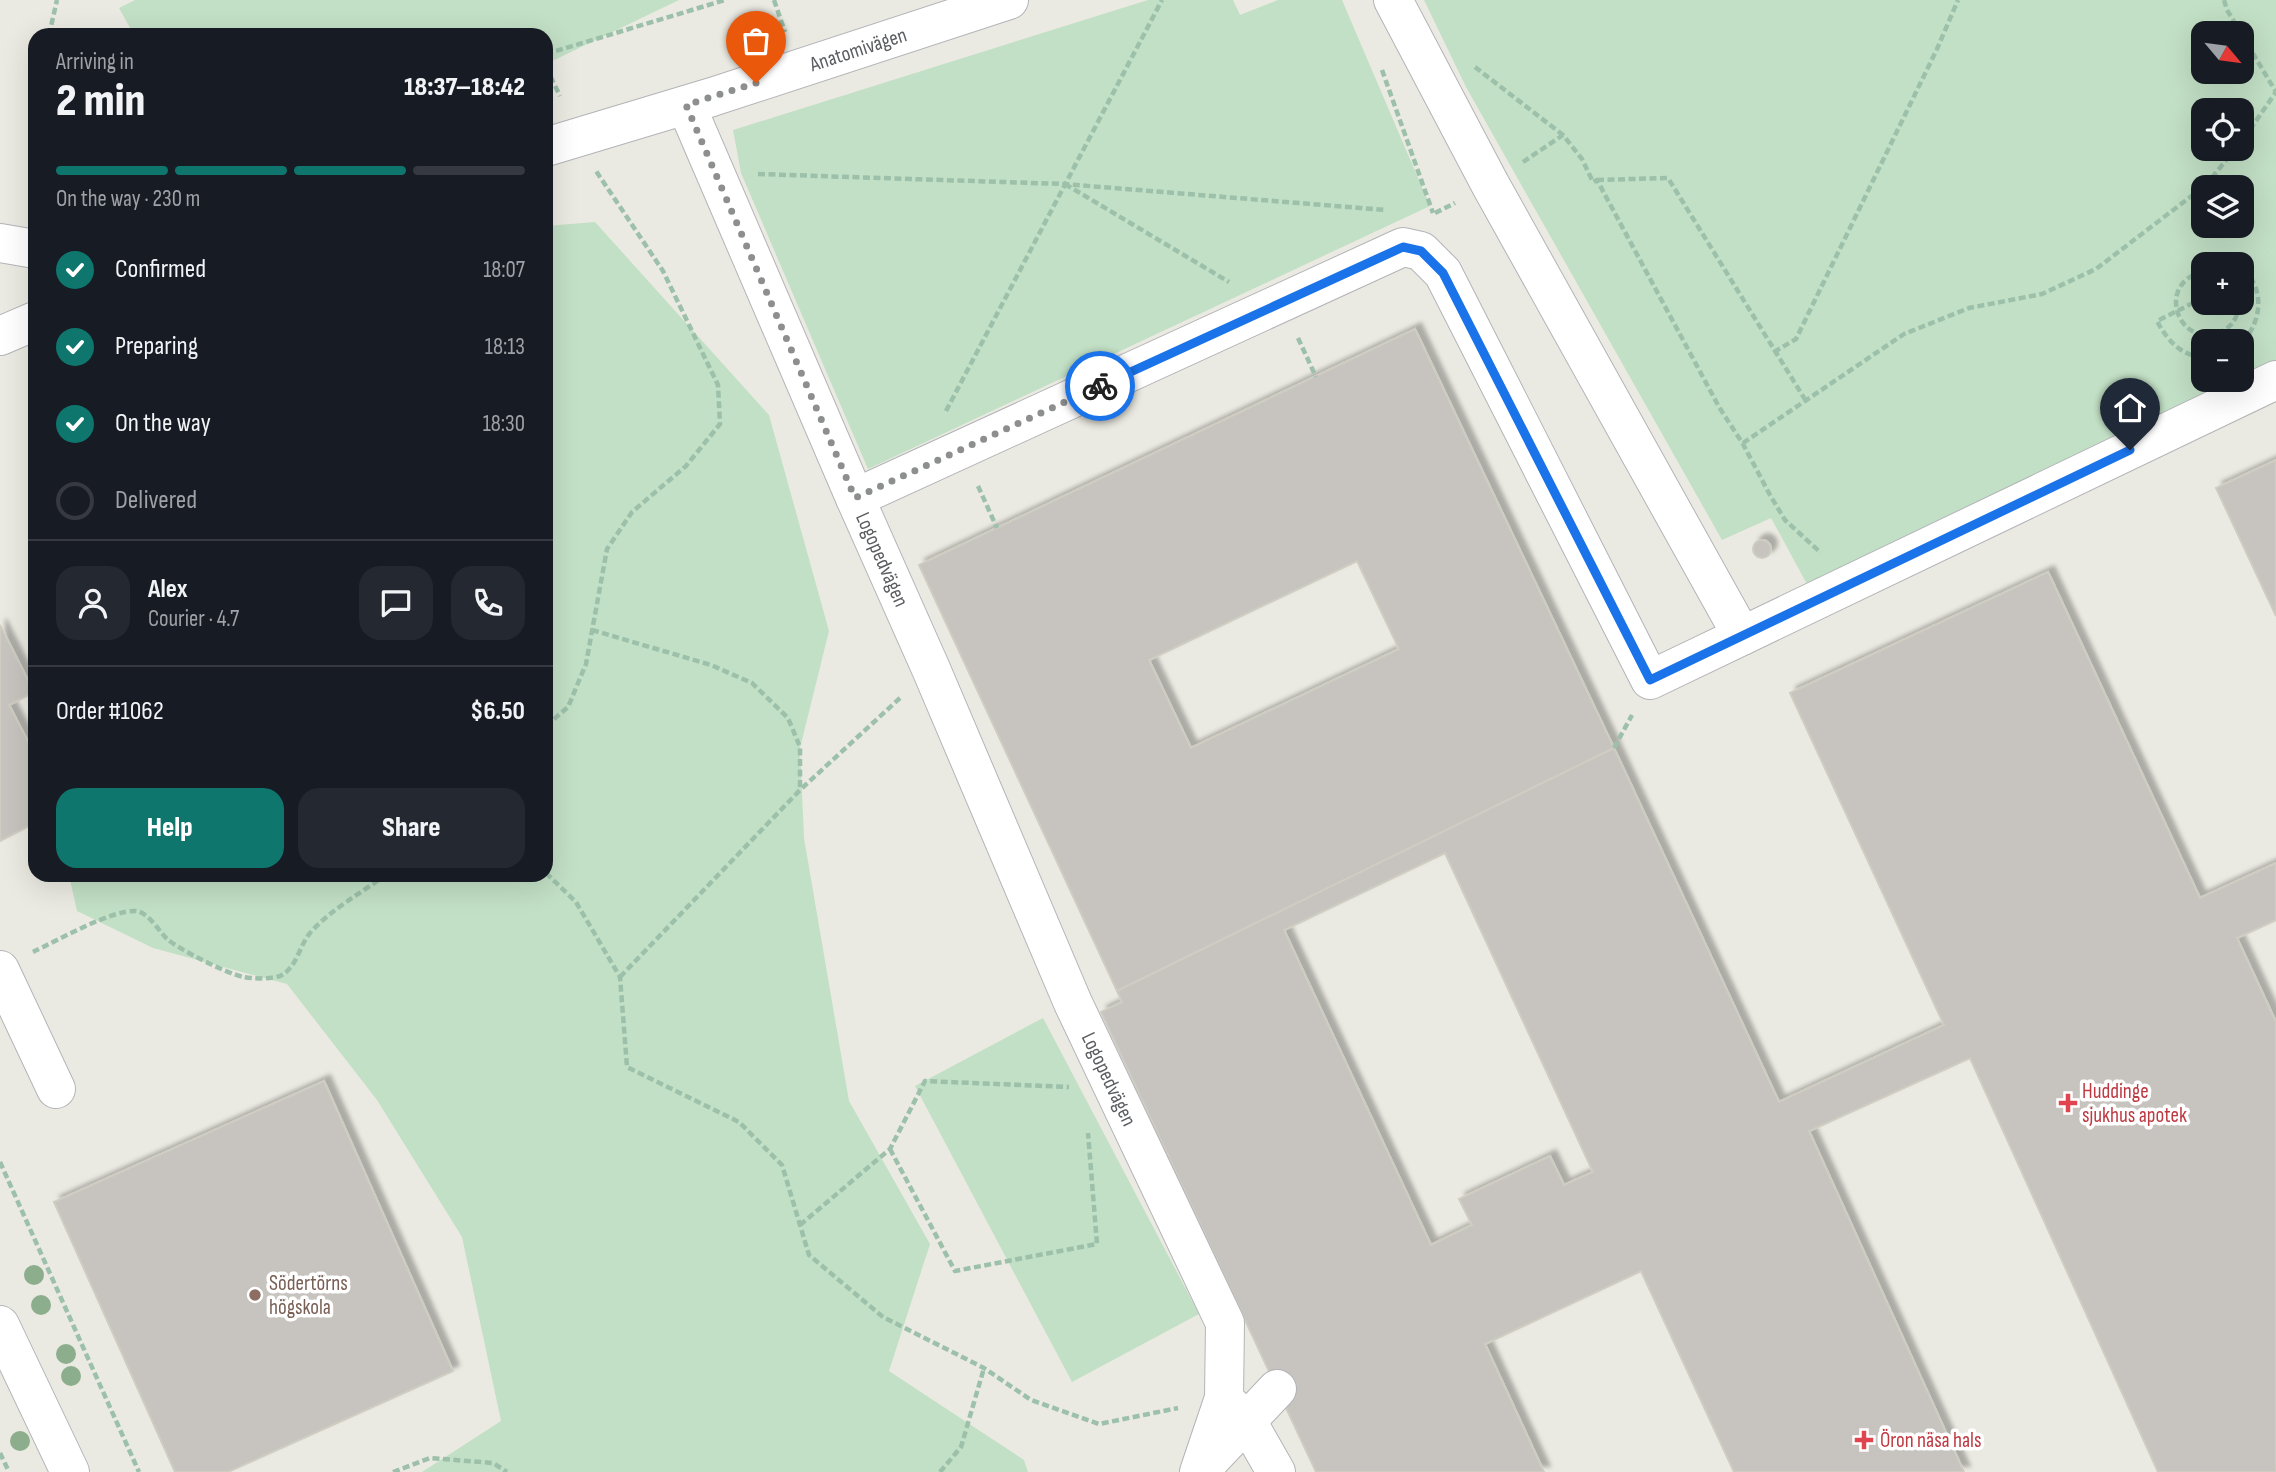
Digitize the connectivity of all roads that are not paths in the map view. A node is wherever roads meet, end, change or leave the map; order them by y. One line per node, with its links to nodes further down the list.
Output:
1 (1009, 0): 3 (street, Anatomivägen)
2 (1393, 0): 11 (street)
3 (686, 105): 4 (street, Anatomivägen); 10 (street)
4 (553, 145)
5 (0, 243): 6 (street)
6 (28, 248)
7 (28, 324): 8 (street)
8 (0, 336)
9 (2276, 380): 11 (street, Logopedvägen)
10 (855, 498): 11 (street, Logopedvägen); 16 (street, Logopedvägen)
11 (1742, 636)
12 (12, 963): 13 (street)
13 (56, 1089)
14 (0, 1325): 18 (street)
15 (1277, 1389): 16 (street)
16 (1235, 1410): 17 (street); 19 (street)
17 (1200, 1471)
18 (70, 1472)
19 (1276, 1472)

